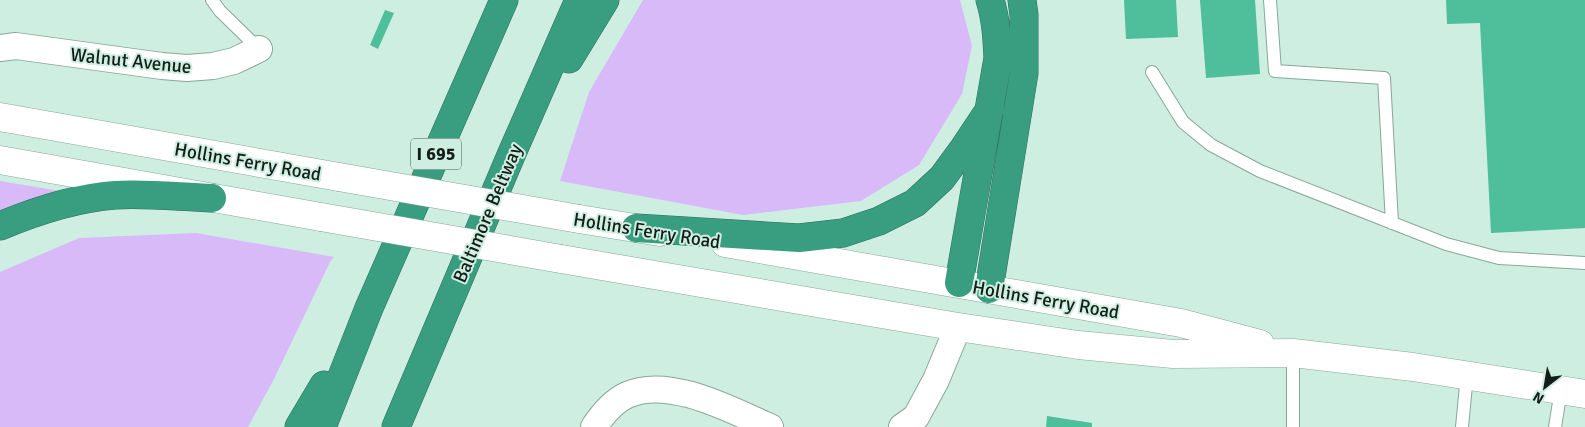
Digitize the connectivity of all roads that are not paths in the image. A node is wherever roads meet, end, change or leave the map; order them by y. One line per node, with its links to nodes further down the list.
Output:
1 (212, 0): 9 (lane)
2 (504, 0): 22 (highway, I 695)
3 (579, 0): 13 (highway, Baltimore Beltway)
4 (605, 0): 13 (highway)
5 (990, 0): 11 (highway)
6 (1022, 0): 21 (highway)
7 (1270, 0): 16 (lane)
8 (0, 48): 9 (street, Walnut Avenue)
9 (260, 49)
10 (1152, 72): 16 (lane)
11 (990, 109): 18 (highway); 20 (highway)
12 (0, 116): 18 (street, Hollins Ferry Road, bridge)
13 (512, 152): 30 (highway, Baltimore Beltway)
14 (0, 160): 15 (street, Hollins Ferry Road)
15 (212, 198): 17 (highway); 23 (street, Hollins Ferry Road, bridge)
16 (1392, 223): 19 (lane)
17 (0, 226)
18 (636, 228): 20 (street, Hollins Ferry Road)
19 (1585, 263)
20 (959, 283): 21 (street, Hollins Ferry Road); 23 (street)
21 (989, 289): 23 (street); 24 (street, Hollins Ferry Road)
22 (369, 308): 28 (highway); 29 (highway, I 695)
23 (958, 326): 24 (street, Hollins Ferry Road); 27 (street)
24 (1292, 353): 25 (street, Hollins Ferry Road); 33 (lane)
25 (1467, 375): 26 (street, Hollins Ferry Road); 34 (lane)
26 (1573, 392): 35 (lane)
27 (915, 424)
28 (299, 427)
29 (322, 427)
30 (396, 427)
31 (594, 427): 32 (street)
32 (770, 427)
33 (1293, 427)
34 (1462, 427)
35 (1556, 427)

